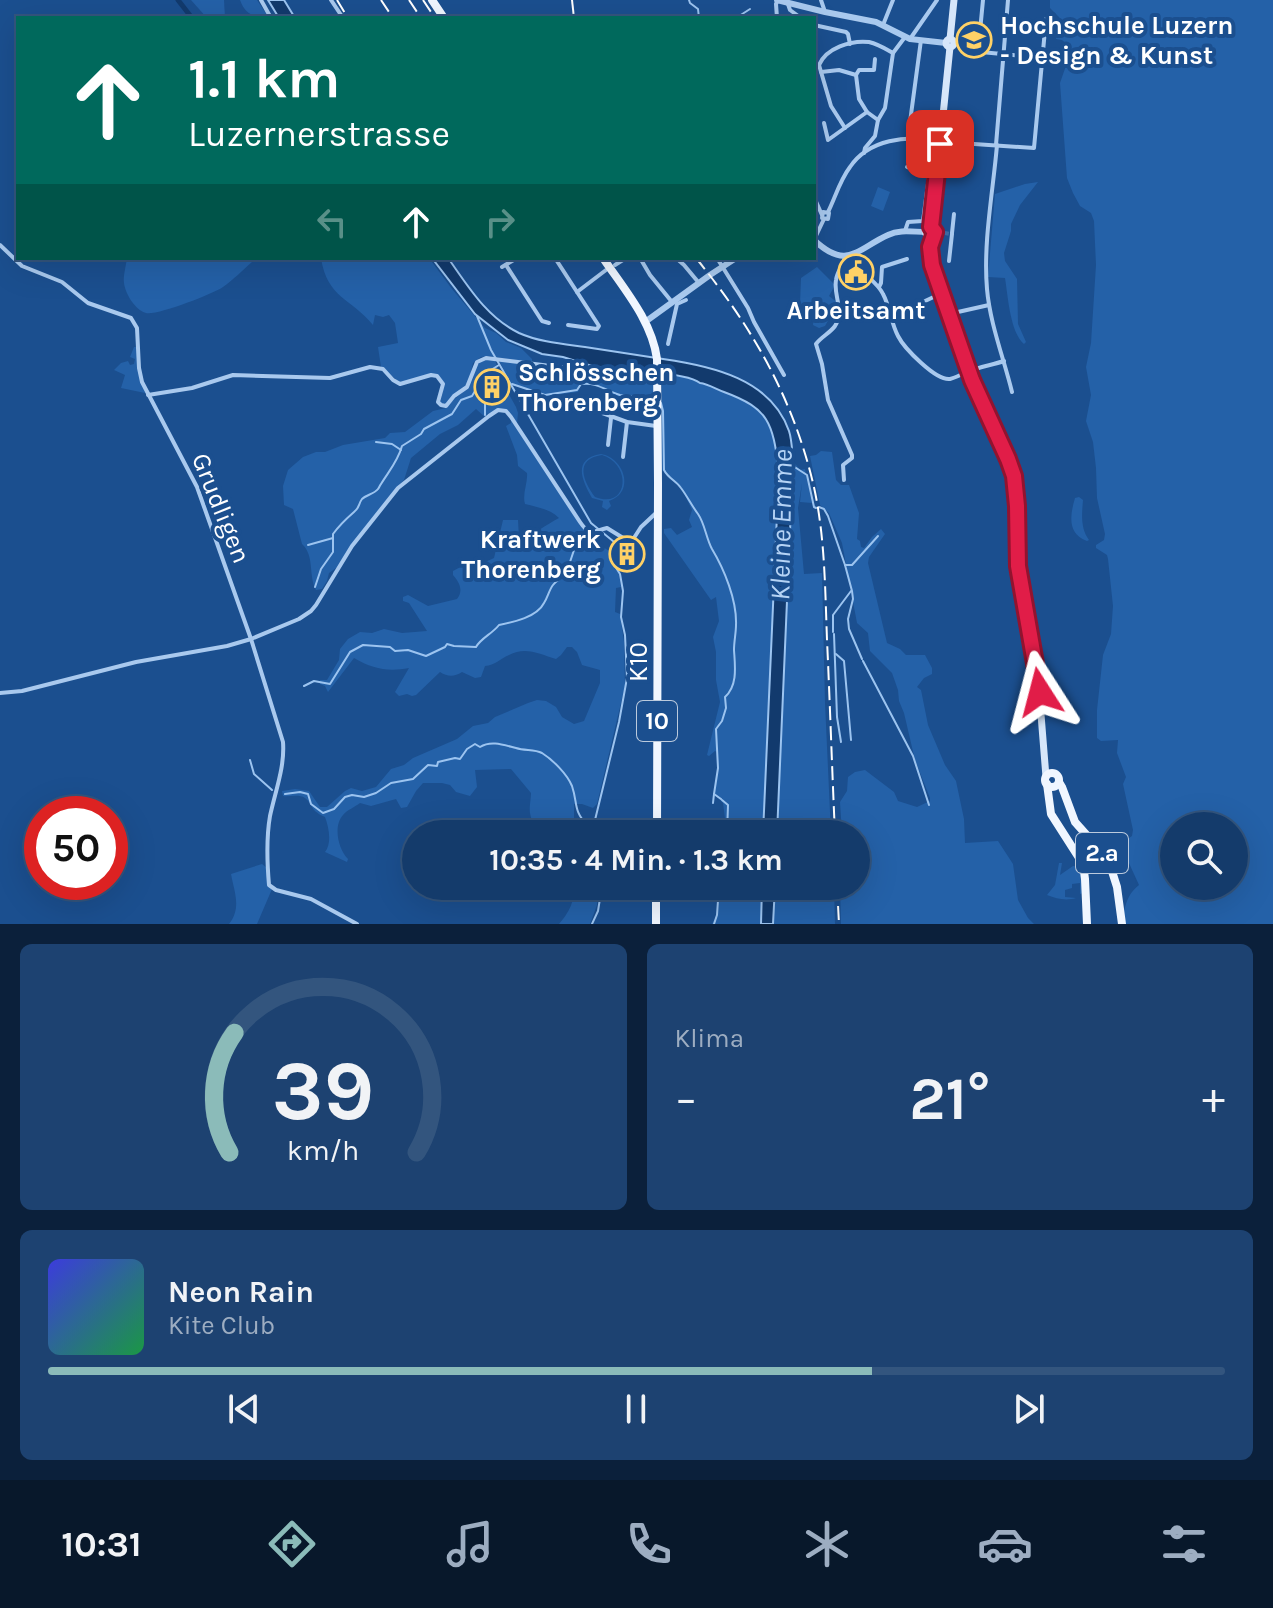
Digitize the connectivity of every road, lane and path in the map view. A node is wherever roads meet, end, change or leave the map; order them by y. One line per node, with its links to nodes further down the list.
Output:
1 (777, 0): 8 (street)
2 (821, 0): 9 (street)
3 (893, 0): 13 (street)
4 (937, 0): 14 (street)
5 (954, 0): 16 (main road)
6 (983, 0): 18 (street)
7 (1008, 0): 20 (street)
8 (788, 4): 9 (street); 10 (street)
9 (825, 12): 13 (street)
10 (798, 16)
11 (1046, 19): 21 (street)
12 (816, 25): 17 (street)
13 (883, 25): 14 (street)
14 (908, 38): 15 (street); 19 (street)
15 (921, 40): 16 (street); 30 (street)
16 (950, 43): 18 (street); 31 (main road)
17 (850, 44): 19 (street); 23 (street)
18 (978, 52): 20 (street)
19 (893, 53): 27 (street)
20 (1005, 55): 21 (street); 32 (street)
21 (1043, 58): 32 (street)
22 (875, 59): 25 (street)
23 (817, 65): 24 (street)
24 (821, 72): 25 (street); 29 (street)
25 (856, 75): 26 (street)
26 (867, 112): 27 (street); 29 (street)
27 (878, 120): 33 (street)
28 (824, 123): 29 (street)
29 (845, 128)
30 (908, 138): 31 (street); 33 (street)
31 (939, 140): 32 (street); 35 (main road)
32 (997, 145): 65 (street)
33 (864, 153): 37 (street)
34 (907, 167): 35 (street)
35 (933, 175): 39 (street); 40 (main road)
36 (816, 201): 37 (street)
37 (823, 214): 41 (street)
38 (954, 214): 55 (street)
39 (905, 231): 40 (street); 44 (street)
40 (932, 232): 62 (main road)
41 (816, 234)
42 (816, 242): 45 (street)
43 (0, 245): 77 (street, Grudligen)
44 (854, 255): 45 (street); 60 (street)
45 (845, 256): 84 (street)
46 (907, 259): 60 (street)
47 (514, 260): 69 (street)
48 (556, 260): 61 (street)
49 (604, 260): 68 (main road, 10)
50 (623, 260): 56 (street)
51 (641, 260): 64 (street)
52 (678, 260): 59 (street)
53 (718, 260): 57 (street)
54 (733, 260): 57 (street)
55 (949, 261)
56 (615, 265)
57 (721, 268): 59 (street); 74 (street)
58 (606, 270): 61 (street)
59 (699, 283): 63 (street)
60 (879, 287): 67 (street)
61 (577, 292): 70 (street)
62 (941, 294): 66 (main road); 67 (street)
63 (686, 300): 64 (street); 71 (street)
64 (672, 302): 68 (street)
65 (989, 305): 66 (street); 72 (street)
66 (948, 314): 73 (main road)
67 (891, 317): 73 (street)
68 (645, 322): 75 (main road, 10)
69 (549, 323)
70 (568, 325)
71 (668, 344)
72 (1004, 361): 73 (street); 76 (street)
73 (969, 371): 88 (main road)
74 (784, 375)
75 (658, 379): 77 (street); 81 (main road, 10)
76 (1012, 392)
77 (148, 395): 86 (street, Grudligen)
78 (586, 407): 79 (street)
79 (611, 418): 80 (street); 82 (street)
80 (627, 422): 81 (street); 83 (street)
81 (658, 426): 85 (main road, 10)
82 (608, 445)
83 (623, 457)
84 (844, 480)
85 (658, 513): 86 (street); 89 (main road, K10 / 10)
86 (251, 639): 87 (street); 91 (street, Grudligen)
87 (0, 693)
88 (1054, 783): 93 (main road, 2.a); 94 (main road, 2.a)
89 (657, 820)
90 (656, 900): 92 (main road)
91 (357, 924)
92 (656, 924)
93 (1087, 924)
94 (1122, 924)

